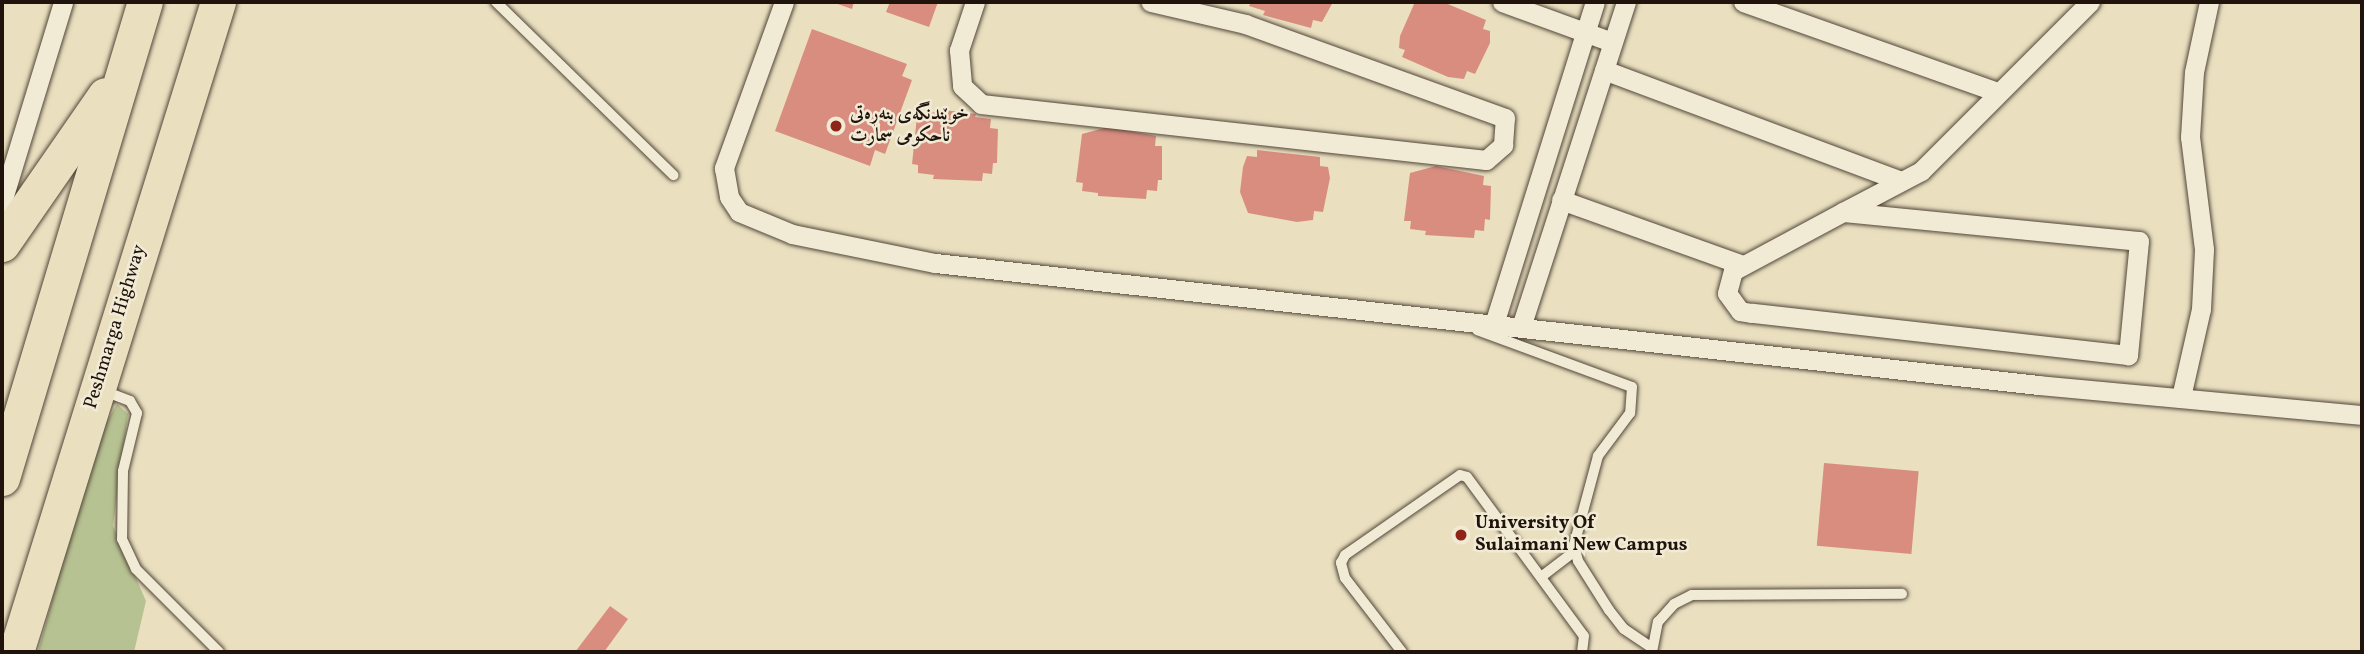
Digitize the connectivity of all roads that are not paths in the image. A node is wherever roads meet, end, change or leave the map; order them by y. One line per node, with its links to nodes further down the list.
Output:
1 (63, 2): 22 (street)
2 (145, 2): 16 (highway)
3 (218, 2): 31 (highway, Peshmarga Highway)
4 (496, 2): 19 (lane)
5 (784, 2): 28 (street)
6 (975, 2): 7 (street)
7 (1151, 2)
8 (1502, 2): 14 (street)
9 (1593, 2): 13 (street); 14 (street)
10 (1743, 2): 18 (street)
11 (2090, 2): 18 (street)
12 (2209, 2): 32 (street)
13 (1624, 7): 15 (street)
14 (1586, 33): 15 (street); 25 (street)
15 (1612, 42): 17 (street)
16 (123, 69): 24 (highway); 34 (highway)
17 (1604, 70): 20 (street); 21 (street)
18 (1997, 92): 20 (street)
19 (673, 175)
20 (1902, 181): 23 (street)
21 (1561, 200): 26 (street); 27 (street)
22 (2, 202)
23 (1843, 212): 27 (street); 27 (street)
24 (2, 243)
25 (1516, 255): 26 (street); 29 (street)
26 (1541, 262): 30 (street)
27 (1743, 265)
28 (1450, 320): 29 (street); 35 (lane)
29 (1494, 324): 30 (street)
30 (1521, 327): 32 (street)
31 (96, 389): 39 (highway, Peshmarga Highway); 40 (lane)
32 (2181, 397): 33 (street)
33 (2362, 415)
34 (2, 478)
35 (1574, 551): 36 (lane); 38 (lane)
36 (1541, 577): 41 (lane); 42 (lane)
37 (1902, 594): 38 (lane)
38 (1652, 649)
39 (16, 652)
40 (219, 652)
41 (1402, 652)
42 (1582, 652)

